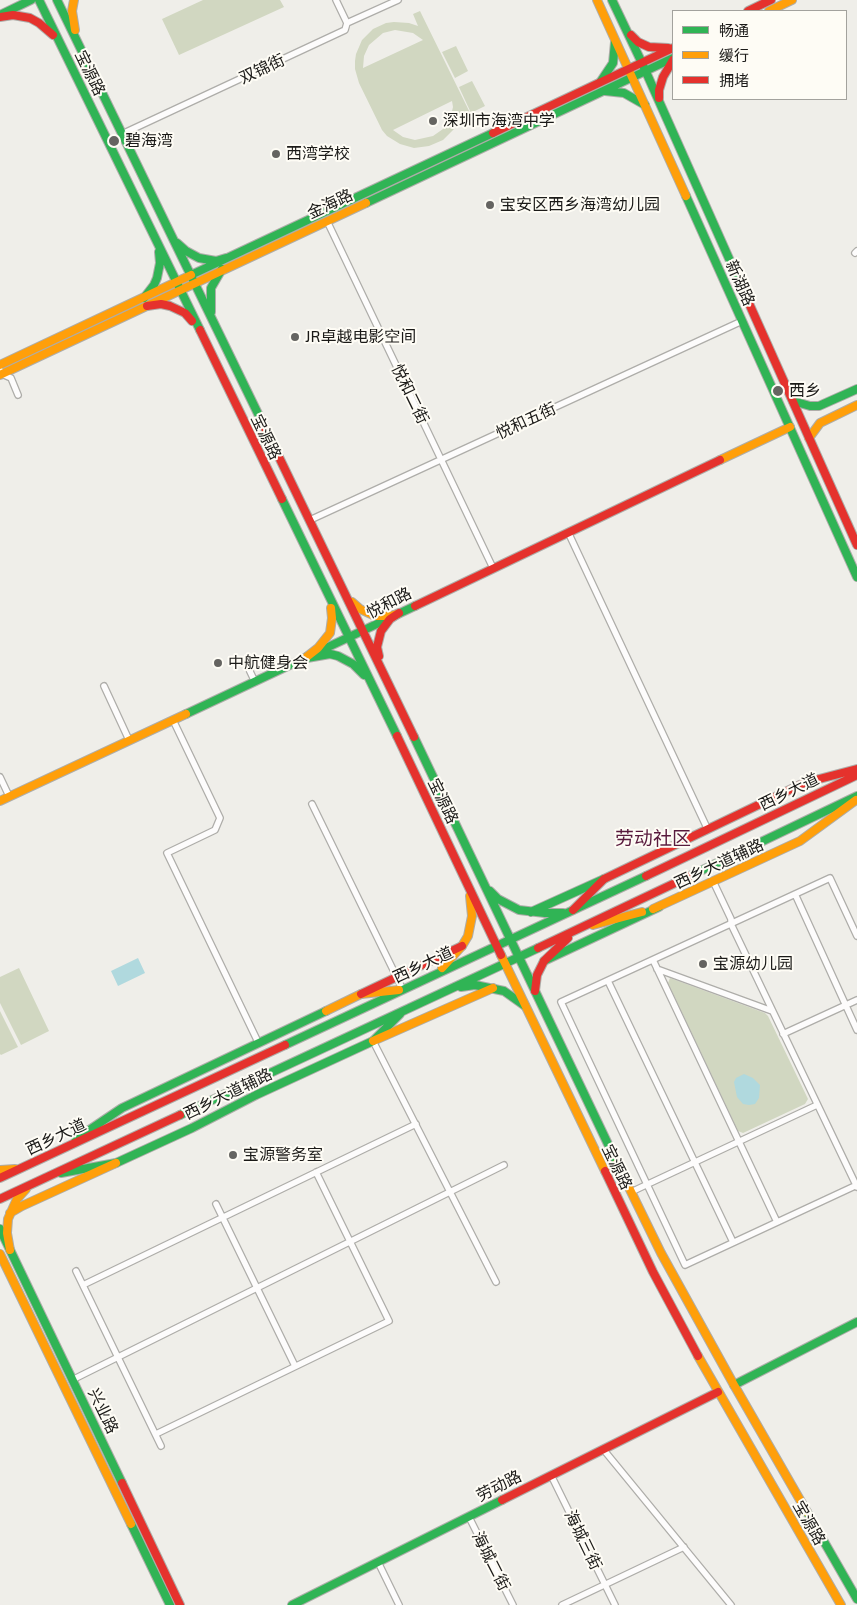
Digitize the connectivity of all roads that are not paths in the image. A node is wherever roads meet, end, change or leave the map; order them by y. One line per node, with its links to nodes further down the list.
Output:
1 (31, 0): 13 (main road)
2 (39, 0): 18 (main road, 宝源路)
3 (57, 0): 17 (main road, 宝源路)
4 (74, 0): 17 (main road)
5 (336, 0): 14 (street)
6 (398, 0): 14 (street, 双锦街)
7 (596, 0): 16 (main road, 新湖路)
8 (612, 0): 15 (main road, 新湖路)
9 (771, 0): 11 (main road)
10 (792, 0): 12 (main road)
11 (750, 10)
12 (771, 10)
13 (0, 16): 18 (main road)
14 (347, 23): 28 (street, 双锦街)
15 (628, 32): 19 (main road); 23 (main road, 新湖路)
16 (614, 38): 24 (main road, 新湖路); 25 (main road)
17 (76, 40): 28 (main road, 宝源路)
18 (60, 44): 31 (main road, 宝源路)
19 (672, 48)
20 (672, 49): 23 (main road, 金海路)
21 (672, 59): 23 (main road, 金海路)
22 (672, 61): 26 (main road)
23 (644, 67): 24 (main road, 金海路); 26 (main road, 新湖路)
24 (631, 73): 25 (main road, 金海路); 27 (main road, 新湖路)
25 (600, 88): 27 (main road); 29 (main road, 金海路); 32 (main road, 金海路)
26 (659, 100): 47 (main road, 新湖路)
27 (646, 107): 40 (main road, 新湖路)
28 (122, 134): 30 (main road, 宝源路)
29 (327, 220): 33 (main road, 金海路); 51 (street, 悦和二街)
30 (172, 238): 32 (main road); 34 (main road, 宝源路)
31 (156, 242): 35 (main road, 宝源路); 38 (main road)
32 (226, 258): 34 (main road, 金海路)
33 (222, 270): 36 (main road, 金海路); 41 (main road)
34 (191, 275): 35 (main road, 金海路); 36 (main road, 宝源路)
35 (176, 282): 37 (main road, 宝源路); 38 (main road, 金海路)
36 (194, 283): 37 (main road, 金海路); 41 (main road, 宝源路)
37 (180, 290): 39 (main road, 金海路); 42 (main road, 宝源路)
38 (144, 298): 43 (main road, 金海路)
39 (147, 306): 42 (main road); 44 (main road, 金海路)
40 (742, 321): 49 (main road, 新湖路); 51 (street, 悦和五街)
41 (213, 322): 52 (main road, 宝源路)
42 (202, 335): 58 (main road, 宝源路)
43 (0, 365)
44 (1, 373): 46 (street)
45 (857, 389): 47 (main road)
46 (18, 395)
47 (793, 401): 50 (main road, 新湖路)
48 (857, 405): 50 (main road)
49 (790, 427): 53 (main road, 悦和路); 56 (main road, 新湖路)
50 (810, 438): 54 (main road, 新湖路)
51 (442, 460): 52 (street, 悦和五街); 55 (street, 悦和二街)
52 (310, 520): 57 (main road, 宝源路)
53 (568, 532): 55 (main road, 悦和路); 77 (street)
54 (857, 545)
55 (493, 568): 59 (main road, 悦和路)
56 (857, 577)
57 (344, 590): 59 (main road); 60 (main road, 宝源路)
58 (325, 591): 61 (main road, 宝源路); 62 (main road)
59 (399, 613): 60 (main road, 悦和路); 65 (main road)
60 (363, 631): 61 (main road, 悦和路); 65 (main road, 宝源路)
61 (348, 638): 62 (main road, 悦和路); 66 (main road, 宝源路)
62 (304, 659): 64 (main road, 悦和路); 66 (main road)
63 (246, 663): 64 (street)
64 (255, 682): 68 (main road, 悦和路)
65 (388, 682): 78 (main road, 宝源路)
66 (372, 684): 80 (main road, 宝源路)
67 (104, 686): 69 (street)
68 (173, 720): 69 (main road, 悦和路); 115 (street)
69 (129, 740): 73 (main road, 悦和路)
70 (857, 769): 77 (main road)
71 (857, 775): 85 (main road, 西乡大道)
72 (0, 777): 73 (street)
73 (9, 796): 75 (main road, 悦和路)
74 (857, 798): 81 (main road, 西乡大道辅路); 87 (main road, 西乡大道)
75 (0, 800)
76 (312, 804): 98 (street)
77 (708, 830): 79 (main road)
78 (479, 874): 84 (main road); 89 (main road, 宝源路)
79 (604, 879): 84 (main road); 85 (main road)
80 (466, 881): 90 (main road); 91 (main road, 宝源路)
81 (713, 882): 83 (main road, 西乡大道辅路); 86 (street)
82 (795, 894): 86 (street); 88 (street); 106 (street)
83 (659, 907): 87 (main road, 西乡大道辅路); 94 (main road)
84 (531, 912): 85 (main road)
85 (571, 912): 89 (main road, 西乡大道)
86 (731, 924): 93 (street); 109 (street)
87 (581, 928): 92 (main road, 西乡大道); 94 (main road)
88 (857, 936)
89 (511, 939): 91 (main road, 西乡大道); 92 (main road, 宝源路)
90 (462, 946): 97 (main road); 98 (main road)
91 (497, 946): 95 (main road, 宝源路); 97 (main road, 西乡大道)
92 (520, 957): 95 (main road, 西乡大道); 103 (main road, 宝源路)
93 (653, 960): 96 (street); 99 (street)
94 (544, 961): 103 (main road)
95 (506, 963): 102 (main road, 西乡大道); 107 (main road, 宝源路)
96 (657, 969): 109 (street); 118 (street)
97 (434, 975): 101 (main road, 西乡大道)
98 (397, 977): 101 (street); 104 (main road)
99 (608, 981): 120 (street); 129 (street)
100 (493, 988): 102 (main road); 107 (main road); 114 (main road)
101 (403, 990): 104 (main road, 西乡大道辅路); 119 (main road, 西乡大道)
102 (446, 991): 108 (main road, 西乡大道)
103 (535, 991): 110 (main road, 宝源路)
104 (361, 994): 115 (main road, 西乡大道辅路)
105 (857, 1000): 106 (street)
106 (846, 1005): 112 (street); 113 (street)
107 (526, 1007): 111 (main road, 宝源路)
108 (404, 1011): 114 (main road, 西乡大道辅路); 126 (main road, 西乡大道)
109 (772, 1011): 113 (street)
110 (548, 1019): 111 (main road); 132 (main road, 宝源路)
111 (535, 1025): 152 (main road, 宝源路)
112 (857, 1030)
113 (783, 1034): 116 (street)
114 (373, 1041): 117 (street); 121 (main road, 西乡大道辅路)
115 (258, 1042): 119 (main road, 西乡大道辅路)
116 (817, 1105): 118 (street); 130 (street)
117 (416, 1124): 125 (street); 131 (street)
118 (739, 1142): 120 (street); 137 (street)
119 (61, 1150): 123 (main road, 西乡大道)
120 (695, 1162): 129 (street); 140 (street)
121 (116, 1163): 126 (main road, 西乡大道辅路); 135 (main road)
122 (504, 1165): 131 (street)
123 (23, 1168): 124 (main road); 127 (main road, 西乡大道)
124 (0, 1170)
125 (316, 1172): 136 (street); 139 (street)
126 (52, 1174): 128 (main road, 西乡大道)
127 (0, 1178)
128 (35, 1182): 133 (main road, 西乡大道); 135 (main road)
129 (647, 1185): 132 (street); 140 (street)
130 (857, 1186): 137 (street)
131 (450, 1192): 139 (street); 144 (street)
132 (631, 1192): 151 (main road, 宝源路)
133 (0, 1199)
134 (216, 1204): 136 (street)
135 (10, 1214): 141 (main road)
136 (222, 1218): 145 (street); 146 (street)
137 (777, 1222): 140 (street)
138 (0, 1229): 141 (main road, 兴业路)
139 (350, 1242): 146 (street); 149 (street)
140 (733, 1242)
141 (10, 1250): 150 (main road, 兴业路)
142 (0, 1254): 162 (main road, 兴业路)
143 (76, 1271): 145 (street)
144 (496, 1282)
145 (83, 1286): 148 (street)
146 (257, 1288): 148 (street); 149 (street)
147 (857, 1322): 151 (main road)
148 (118, 1357): 150 (street); 153 (street)
149 (295, 1366): 153 (street)
150 (72, 1380): 163 (main road, 兴业路)
151 (734, 1385): 161 (main road, 宝源路)
152 (718, 1392): 155 (main road, 劳动路); 170 (main road, 宝源路)
153 (156, 1434): 154 (street)
154 (162, 1446)
155 (603, 1449): 156 (main road, 劳动路); 158 (street)
156 (551, 1475): 157 (main road, 劳动路); 160 (street, 海城三街)
157 (468, 1516): 159 (main road, 劳动路); 166 (street, 海城二街)
158 (684, 1547): 160 (street); 169 (street)
159 (378, 1562): 164 (main road, 劳动路); 165 (street)
160 (605, 1584): 167 (street); 168 (street, 海城三街)
161 (857, 1599)
162 (170, 1605)
163 (180, 1605)
164 (294, 1605)
165 (399, 1605)
166 (513, 1605)
167 (562, 1605)
168 (615, 1605)
169 (731, 1605)
170 (840, 1605)

